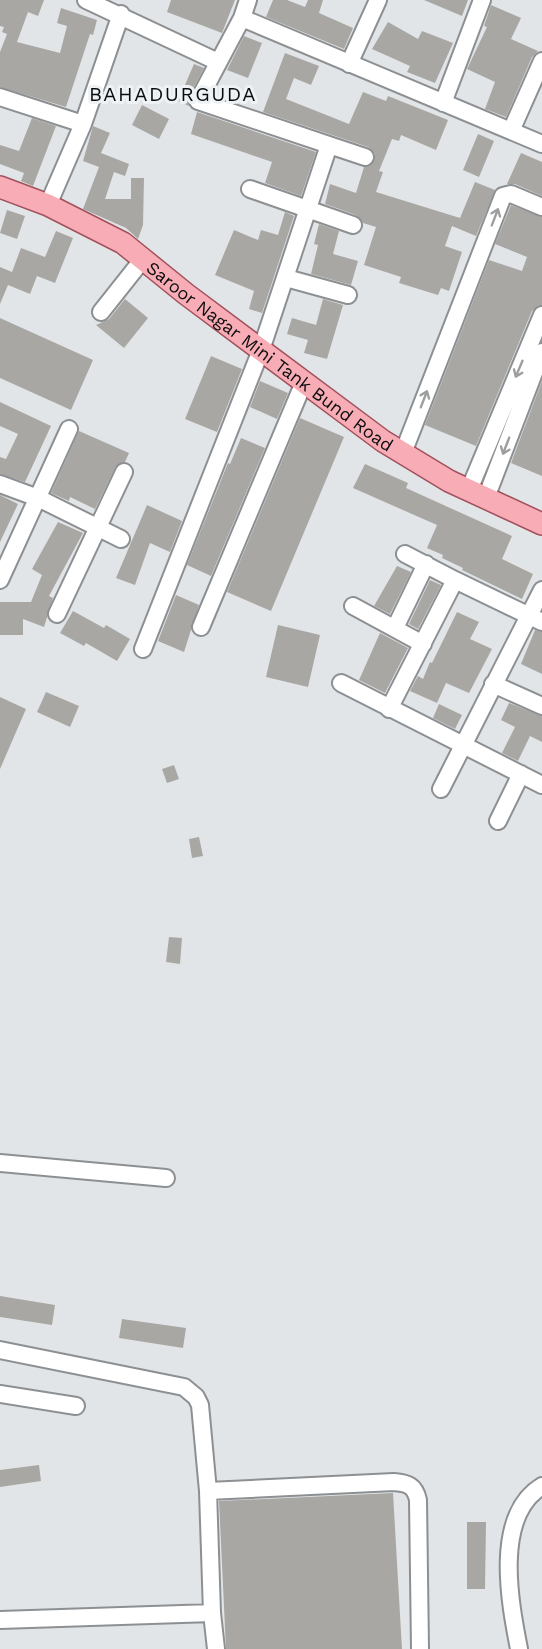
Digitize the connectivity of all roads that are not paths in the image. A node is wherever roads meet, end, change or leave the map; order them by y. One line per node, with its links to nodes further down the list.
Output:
1 (86, 0): 5 (street)
2 (248, 0): 6 (street)
3 (378, 0): 9 (street)
4 (482, 0): 11 (street)
5 (121, 14): 7 (street); 12 (street)
6 (242, 18): 7 (street); 9 (street)
7 (218, 62): 14 (street)
8 (542, 62): 13 (street)
9 (349, 64): 11 (street)
10 (0, 97): 12 (street)
11 (443, 103): 13 (street)
12 (83, 124): 19 (street)
13 (511, 131): 15 (street)
14 (329, 144): 16 (street); 21 (street)
15 (542, 144)
16 (364, 157)
17 (0, 187): 19 (main road, Saroor Nagar Mini Tank Bund Road)
18 (250, 189): 21 (street)
19 (48, 206): 23 (main road, Saroor Nagar Mini Tank Bund Road)
20 (542, 207): 32 (street, one-way to 20)
21 (310, 209): 22 (street); 24 (street)
22 (353, 225)
23 (143, 259): 26 (street); 28 (main road, Saroor Nagar Mini Tank Bund Road)
24 (286, 278): 25 (street); 28 (street)
25 (348, 295)
26 (101, 312)
27 (542, 315): 35 (street, one-way to 35)
28 (261, 350): 30 (main road, Saroor Nagar Mini Tank Bund Road); 51 (street)
29 (542, 352): 35 (street, one-way to 35)
30 (304, 382): 32 (main road, Saroor Nagar Mini Tank Bund Road); 48 (street)
31 (69, 429): 36 (street)
32 (403, 453): 35 (main road, Saroor Nagar Mini Tank Bund Road)
33 (124, 472): 38 (street)
34 (0, 484): 36 (street)
35 (477, 494): 37 (main road, Saroor Nagar Mini Tank Bund Road)
36 (38, 498): 38 (street); 43 (street)
37 (542, 524)
38 (98, 528): 39 (street); 46 (street)
39 (121, 539)
40 (405, 554): 41 (street)
41 (426, 564): 42 (street); 49 (street)
42 (455, 579): 47 (street); 50 (street)
43 (0, 580)
44 (542, 590): 47 (street)
45 (353, 606): 49 (street)
46 (57, 614)
47 (536, 619): 53 (street)
48 (201, 627)
49 (395, 628): 50 (street)
50 (423, 644): 55 (street)
51 (143, 649)
52 (341, 683): 55 (street)
53 (493, 684): 54 (street); 56 (street)
54 (542, 706)
55 (389, 709): 56 (street)
56 (464, 744): 57 (street); 59 (street)
57 (521, 774): 58 (street); 60 (street)
58 (542, 785)
59 (441, 789)
60 (498, 821)
61 (0, 1163): 62 (street)
62 (166, 1178)
63 (0, 1350): 67 (street)
64 (0, 1394): 65 (street)
65 (76, 1406)
66 (542, 1486): 72 (street)
67 (208, 1491): 68 (street); 71 (street)
68 (212, 1613): 69 (street); 70 (street)
69 (0, 1620)
70 (216, 1649)
71 (420, 1649)
72 (519, 1649)

